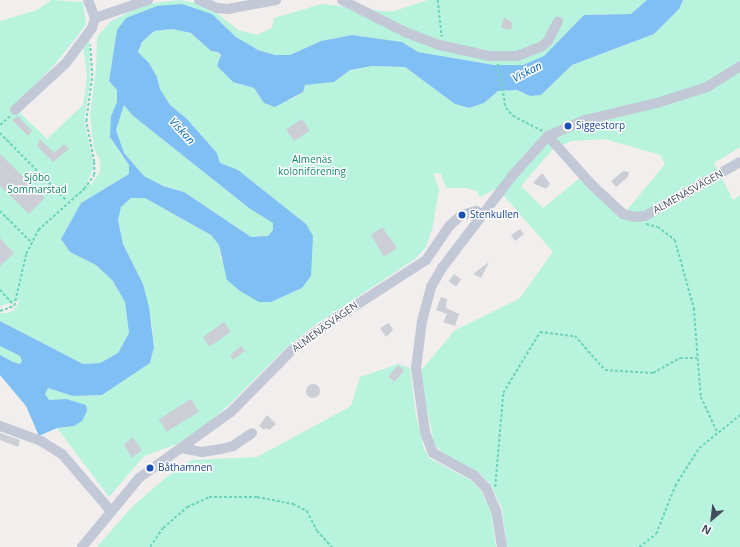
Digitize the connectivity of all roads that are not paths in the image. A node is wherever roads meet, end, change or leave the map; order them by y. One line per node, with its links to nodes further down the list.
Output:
1 (88, 0): 6 (street)
2 (148, 0): 6 (street)
3 (199, 0): 4 (street)
4 (276, 0)
5 (342, 0): 7 (street)
6 (94, 18): 9 (street)
7 (558, 21)
8 (740, 66): 10 (street)
9 (15, 110)
10 (548, 136): 11 (street, ALMENÄSVÄGEN); 12 (street)
11 (740, 162)
12 (483, 215): 15 (street, ALMENÄSVÄGEN); 18 (street)
13 (0, 426): 16 (street)
14 (252, 433): 15 (street)
15 (181, 448): 16 (street, ALMENÄSVÄGEN)
16 (110, 510): 17 (street, ALMENÄSVÄGEN)
17 (82, 547)
18 (502, 547)

